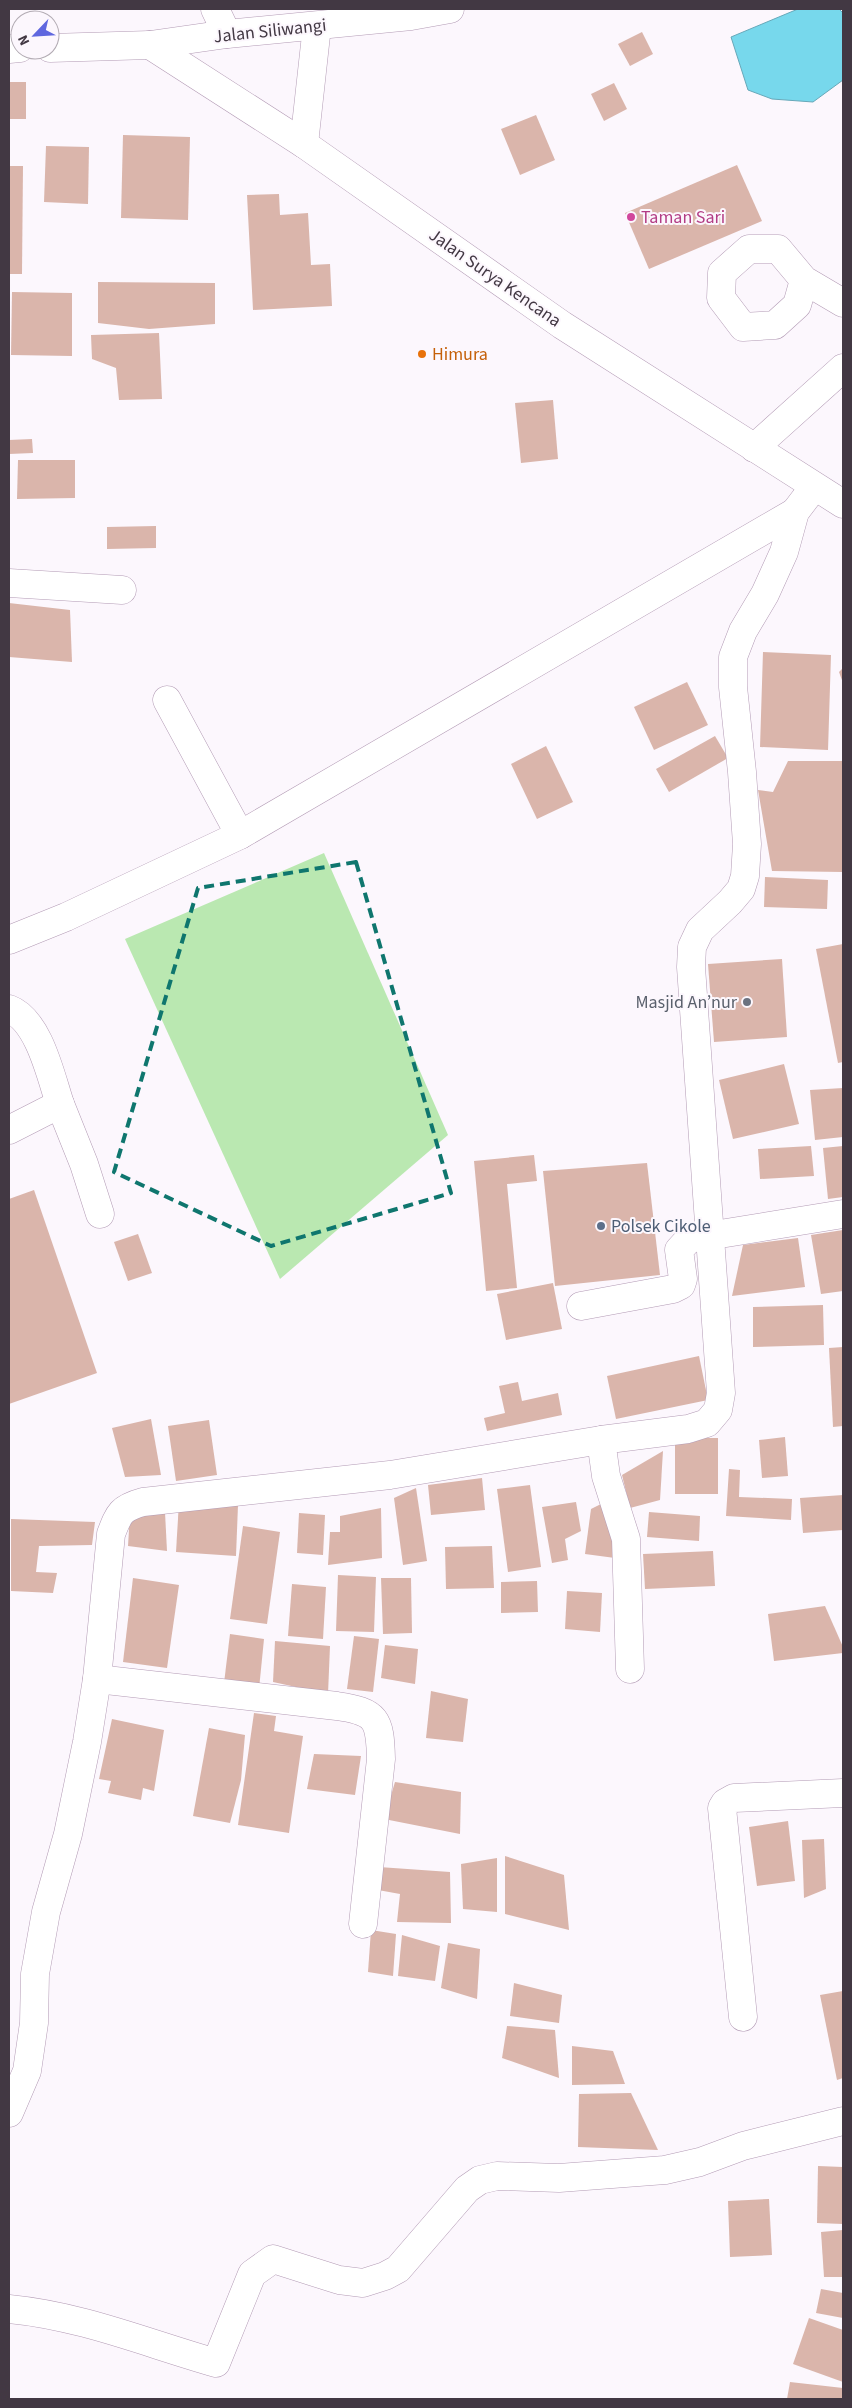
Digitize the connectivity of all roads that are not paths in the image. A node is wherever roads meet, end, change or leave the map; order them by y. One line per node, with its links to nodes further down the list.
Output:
1 (215, 9): 4 (street)
2 (450, 9): 3 (street, Jalan Siliwangi)
3 (317, 26): 4 (street, Jalan Siliwangi); 7 (street)
4 (227, 34): 5 (street, Jalan Siliwangi)
5 (150, 45): 6 (street, Jalan Siliwangi); 7 (street, Jalan Surya Kencana)
6 (60, 48)
7 (304, 144): 11 (street, Jalan Surya Kencana)
8 (804, 280): 9 (street)
9 (843, 303)
10 (843, 368): 11 (street)
11 (754, 448): 12 (street, Jalan Surya Kencana)
12 (814, 487): 13 (street, Jalan Surya Kencana); 14 (street)
13 (843, 504)
14 (795, 512): 18 (street); 25 (street)
15 (9, 582): 16 (street)
16 (122, 590)
17 (168, 700): 18 (street)
18 (240, 835): 19 (street)
19 (9, 940)
20 (9, 1009): 21 (street)
21 (60, 1104): 22 (street); 23 (street)
22 (9, 1130)
23 (100, 1214)
24 (843, 1214): 25 (street)
25 (709, 1237): 26 (street); 27 (street)
26 (581, 1306)
27 (601, 1440): 28 (street); 29 (street)
28 (630, 1668)
29 (97, 1678): 31 (street); 33 (street)
30 (843, 1794): 32 (street)
31 (363, 1924)
32 (743, 2017)
33 (9, 2112)
34 (843, 2121): 35 (street)
35 (9, 2309)

